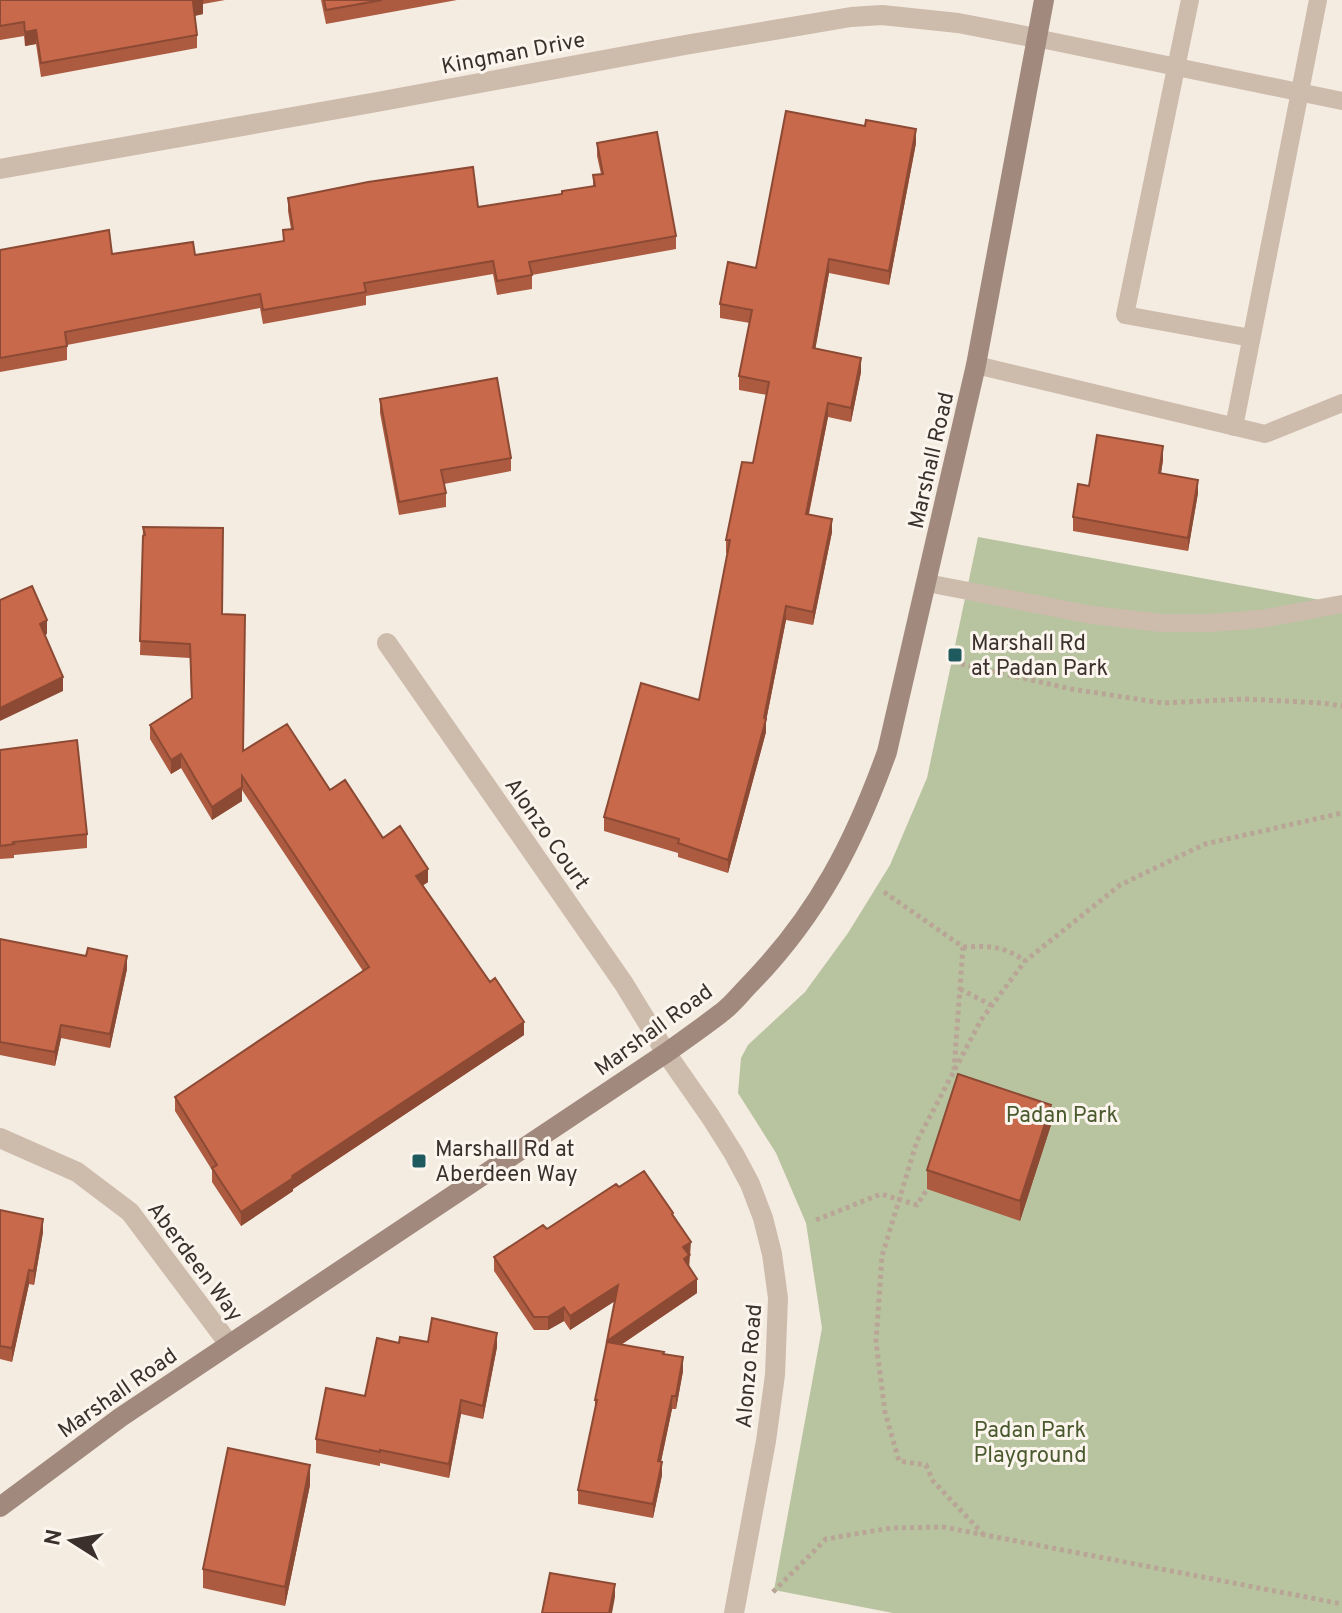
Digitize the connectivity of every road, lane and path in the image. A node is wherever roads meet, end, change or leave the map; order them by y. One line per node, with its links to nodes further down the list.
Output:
1 (1044, 0): 4 (street, Marshall Road)
2 (1190, 0): 5 (lane)
3 (1318, 0): 6 (lane)
4 (1036, 38): 5 (lane); 8 (street, Kingman Drive); 10 (street, Marshall Road)
5 (1176, 68): 6 (lane); 9 (lane)
6 (1299, 93): 7 (lane); 9 (lane)
7 (1342, 101)
8 (0, 169)
9 (1251, 338): 12 (lane)
10 (976, 365): 12 (lane); 13 (street, Marshall Road)
11 (1342, 403): 12 (lane)
12 (1234, 427)
13 (927, 583): 14 (lane); 24 (street, Marshall Road)
14 (1342, 604)
15 (387, 643): 24 (street, Alonzo Court)
16 (961, 664): 17 (path)
17 (1342, 706)
18 (1342, 813): 21 (path)
19 (884, 892): 20 (path)
20 (963, 947): 21 (path); 22 (path)
21 (1025, 961): 23 (path)
22 (960, 989): 23 (path); 25 (path)
23 (992, 1005): 25 (path)
24 (666, 1053): 30 (street, Marshall Road); 35 (street, Alonzo Road)
25 (954, 1072): 28 (path)
26 (0, 1138): 30 (street, Aberdeen Way)
27 (927, 1189): 28 (path)
28 (899, 1198): 29 (path); 32 (path)
29 (816, 1220)
30 (229, 1344): 31 (street, Marshall Road)
31 (0, 1507)
32 (984, 1535): 33 (path); 34 (path)
33 (771, 1601)
34 (1342, 1604)
35 (734, 1613)

